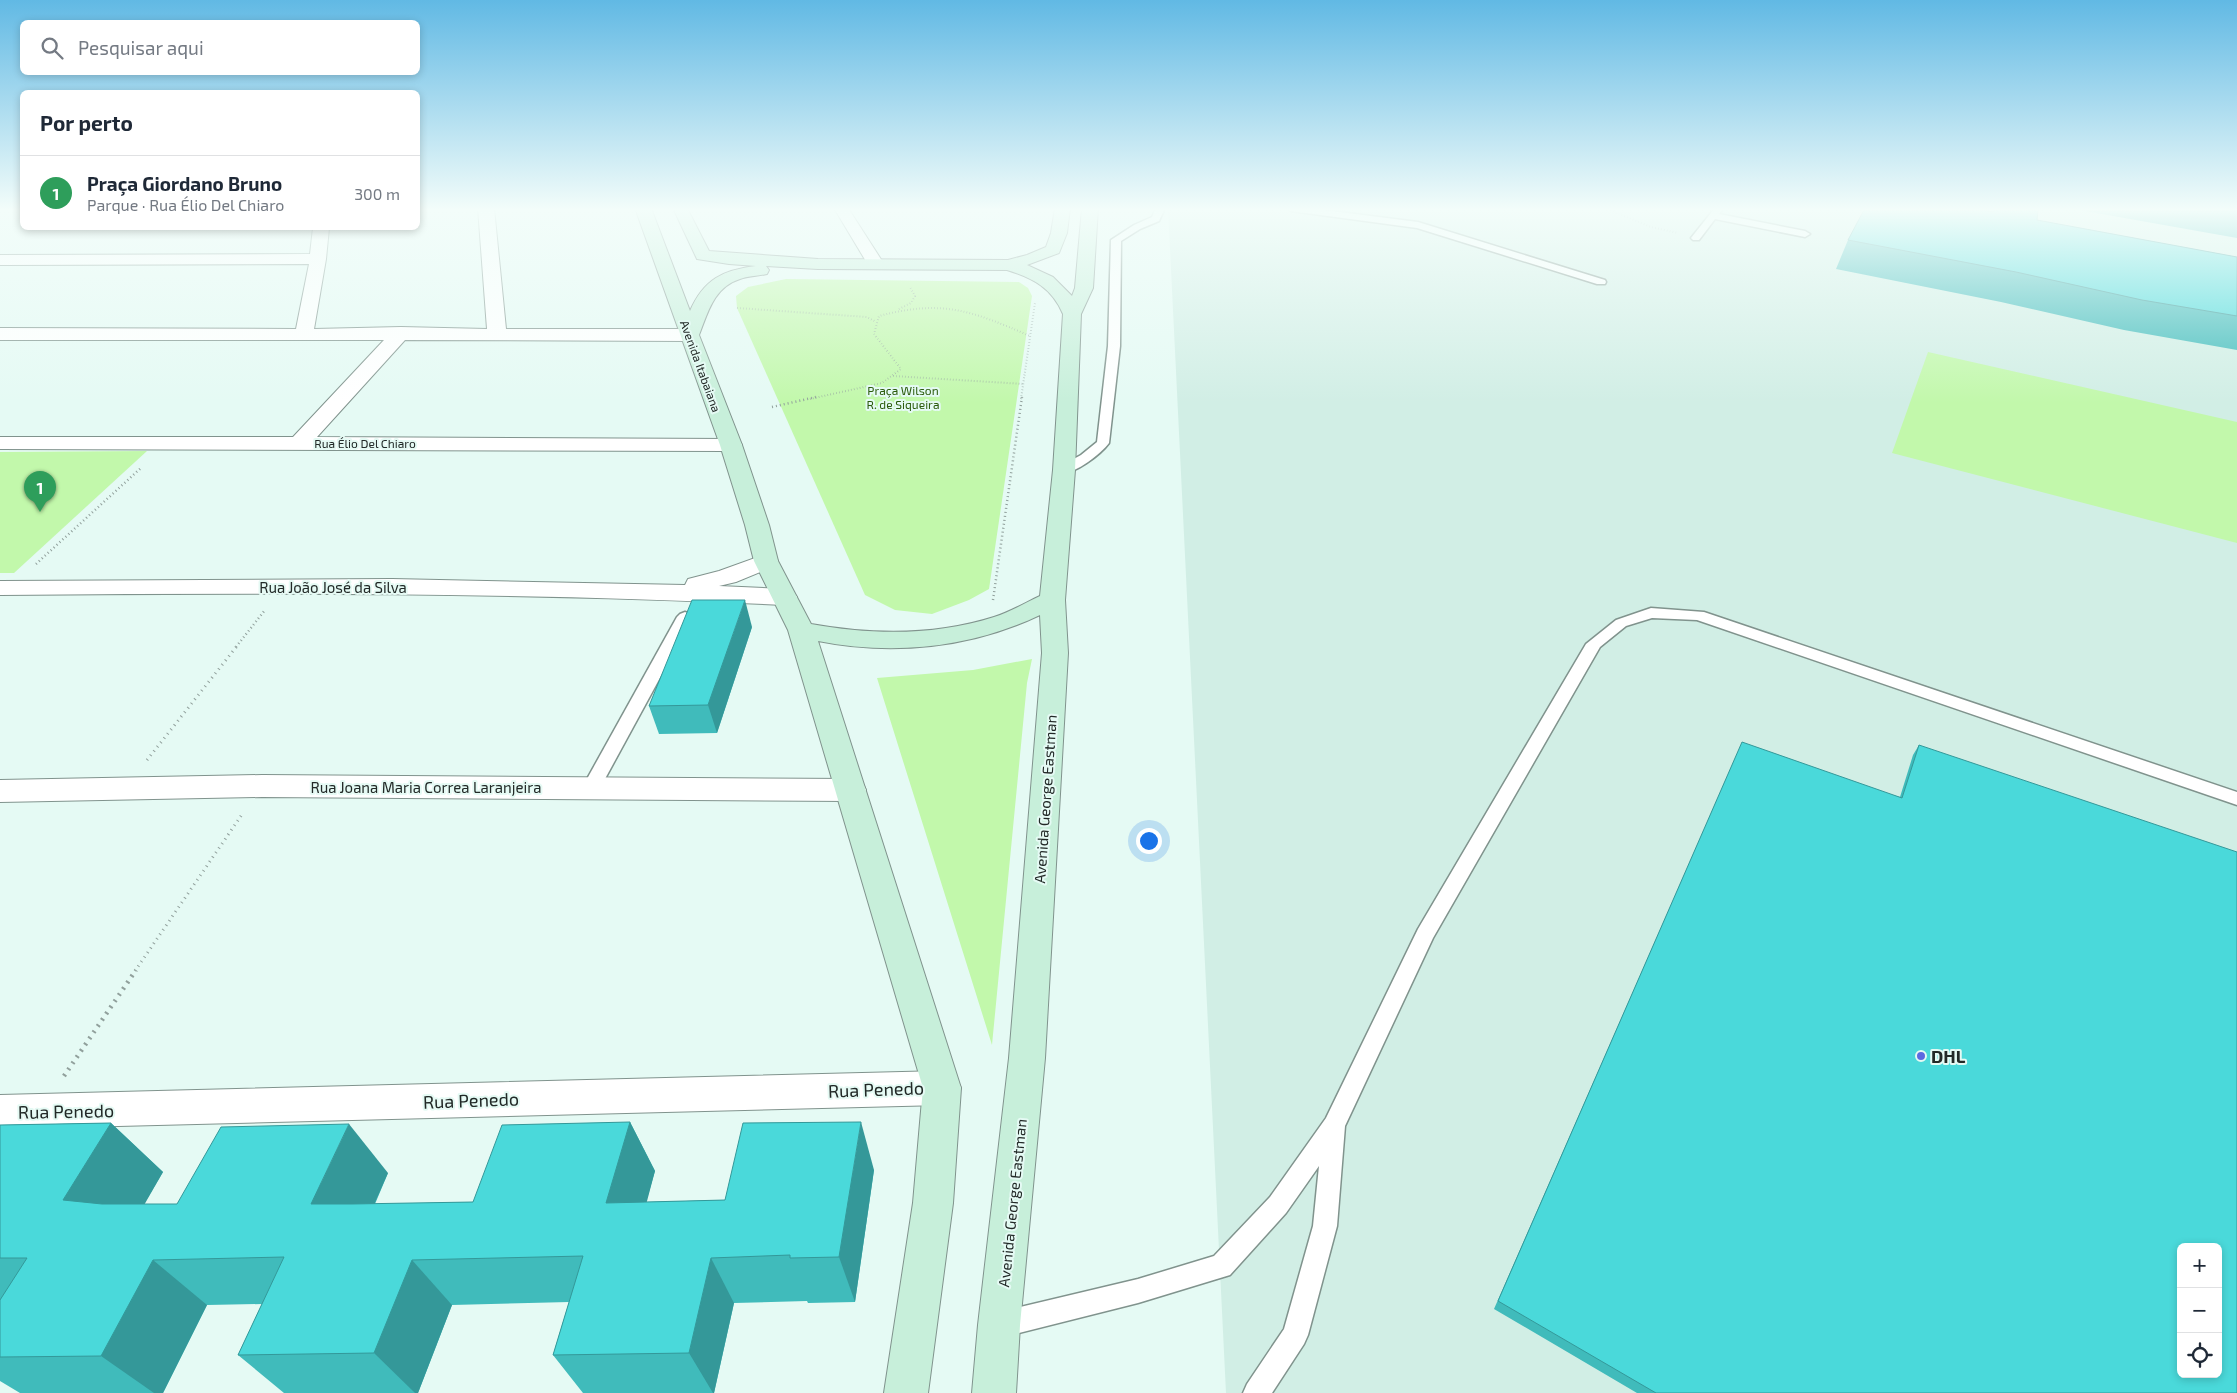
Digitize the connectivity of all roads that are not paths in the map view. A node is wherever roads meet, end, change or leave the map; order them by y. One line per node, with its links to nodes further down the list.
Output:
1 (315, 273): 13 (street)
2 (492, 273): 14 (street)
3 (667, 273): 15 (main road, Avenida Itabaiana)
4 (740, 273): 15 (main road)
5 (1035, 273): 10 (main road)
6 (1085, 273): 10 (main road, Avenida George Eastman)
7 (1115, 273): 19 (lane)
8 (1572, 273): 9 (lane)
9 (1601, 282)
10 (1072, 314): 19 (main road, Avenida George Eastman)
11 (401, 333): 13 (street); 14 (street); 17 (street)
12 (0, 334): 13 (street)
13 (304, 334)
14 (497, 334): 15 (street)
15 (690, 335): 18 (main road, Avenida Itabaiana)
16 (0, 443): 17 (street, Rua Élio Del Chiaro)
17 (300, 443): 18 (street, Rua Élio Del Chiaro)
18 (731, 445): 20 (main road, Avenida Itabaiana)
19 (1064, 470): 24 (main road, Avenida George Eastman)
20 (766, 561): 22 (street, Rua João José da Silva); 23 (main road)
21 (5, 588): 22 (street, Rua João José da Silva)
22 (666, 590): 23 (street, Rua João José da Silva)
23 (784, 597): 26 (main road)
24 (1052, 600): 26 (main road); 34 (main road, Avenida George Eastman)
25 (685, 617): 27 (lane)
26 (801, 630): 28 (main road)
27 (591, 788): 28 (street, Rua Joana Maria Correa Laranjeira); 29 (street, Rua Joana Maria Correa Laranjeira)
28 (851, 790): 31 (main road)
29 (0, 791)
30 (2237, 799): 33 (lane)
31 (942, 1088): 32 (street, Rua Penedo); 35 (main road)
32 (0, 1112)
33 (1334, 1125): 34 (lane); 37 (lane)
34 (999, 1325): 36 (main road, Avenida George Eastman)
35 (906, 1393)
36 (994, 1393)
37 (1256, 1393)

